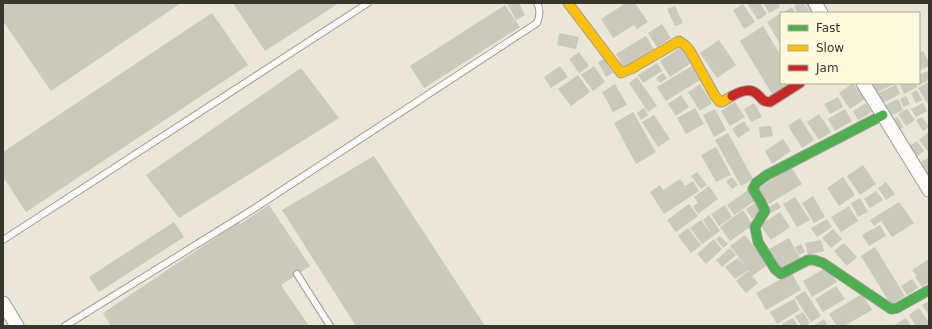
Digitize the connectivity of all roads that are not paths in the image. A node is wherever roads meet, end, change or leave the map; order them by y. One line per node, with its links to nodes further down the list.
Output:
1 (368, 3): 10 (lane)
2 (536, 3): 15 (lane)
3 (568, 3): 6 (street)
4 (815, 3): 5 (street)
5 (820, 12)
6 (798, 84)
7 (864, 84): 8 (street)
8 (883, 115): 9 (street); 12 (street)
9 (929, 190)
10 (3, 240)
11 (297, 274): 16 (lane)
12 (929, 290)
13 (3, 303): 14 (street)
14 (17, 326)
15 (66, 326)
16 (330, 326)

